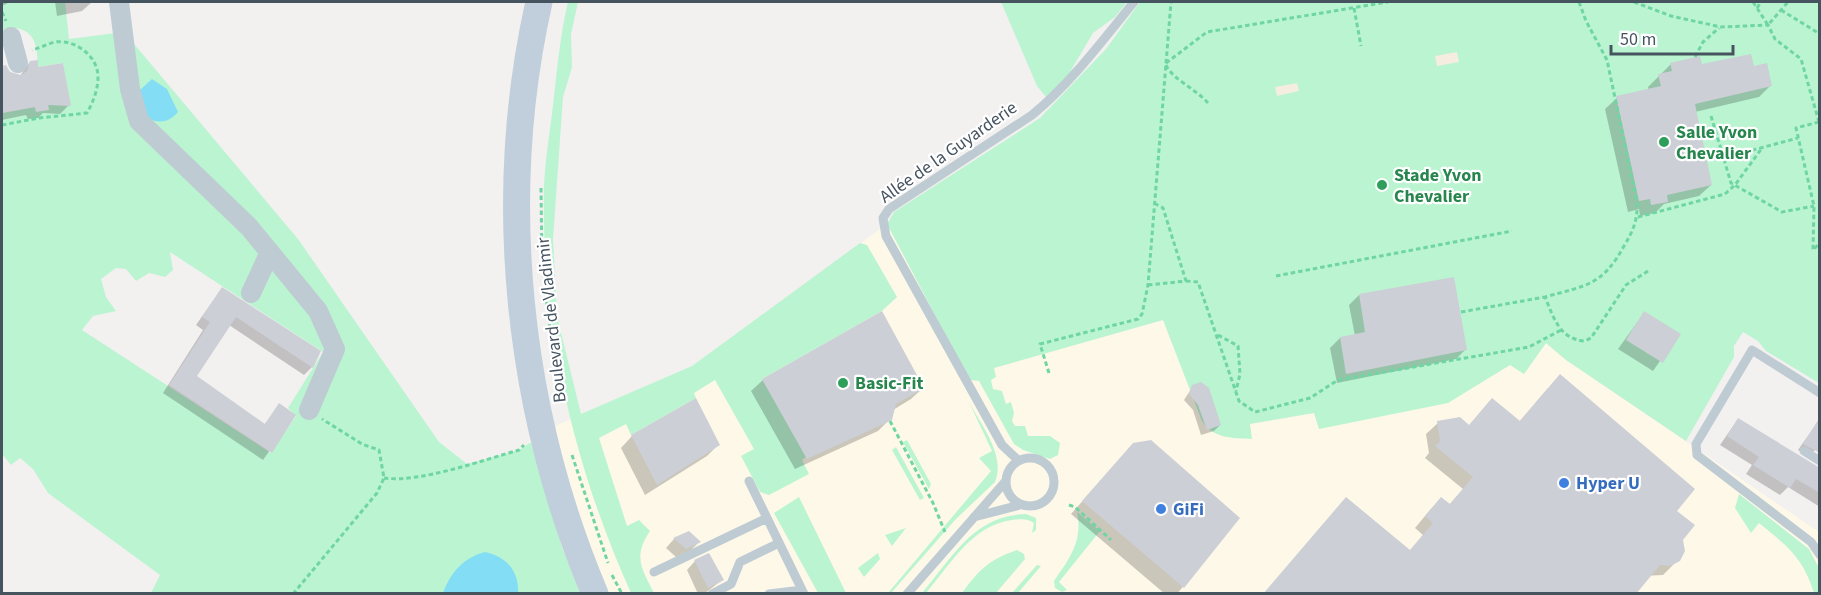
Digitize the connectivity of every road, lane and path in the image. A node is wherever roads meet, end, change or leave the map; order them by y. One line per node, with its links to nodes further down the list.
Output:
1 (118, 2): 35 (street)
2 (539, 2): 51 (main road, Boulevard de Vladimir)
3 (1134, 2): 52 (lane, Allée de la Guyarderie)
4 (1171, 2): 20 (path)
5 (1388, 2): 11 (path)
6 (1579, 2): 32 (path)
7 (1634, 2): 15 (path)
8 (1753, 2): 12 (path)
9 (1761, 2): 12 (path)
10 (1788, 2): 13 (path)
11 (1354, 8): 17 (path); 20 (path)
12 (1757, 8): 14 (path)
13 (1781, 10): 14 (path); 16 (path)
14 (1768, 24): 15 (path); 23 (path)
15 (1721, 27): 19 (path)
16 (1820, 34)
17 (1361, 46)
18 (22, 50): 24 (path)
19 (1695, 57)
20 (1165, 63): 21 (path); 30 (path)
21 (1208, 103)
22 (1711, 116): 27 (path)
23 (1819, 122): 25 (path)
24 (2, 125)
25 (1798, 138): 26 (path); 31 (path)
26 (1762, 148): 27 (path); 29 (path)
27 (1723, 158): 29 (path)
28 (541, 178): 48 (path, Boulevard de Vladimir)
29 (1735, 185): 31 (path); 32 (path)
30 (1154, 203): 38 (path); 39 (path)
31 (1814, 206): 34 (path)
32 (1638, 217): 41 (path)
33 (1512, 231): 37 (path)
34 (1820, 243)
35 (270, 252): 40 (street); 49 (street)
36 (1648, 271): 43 (path)
37 (1276, 276)
38 (1186, 281): 39 (path); 44 (path)
39 (1148, 285): 45 (path)
40 (251, 293)
41 (1545, 297): 42 (path); 43 (path)
42 (1461, 312)
43 (1561, 330): 46 (path)
44 (1216, 334): 46 (path); 46 (path)
45 (1049, 373)
46 (1236, 392)
47 (1820, 393): 68 (lane)
48 (559, 399)
49 (309, 410): 58 (path)
50 (890, 421): 67 (path)
51 (542, 436): 58 (path); 72 (main road, Boulevard de Vladimir)
52 (1002, 445): 55 (lane); 57 (lane)
53 (570, 448): 73 (path)
54 (1804, 451): 56 (lane)
55 (1019, 460): 57 (lane); 61 (lane)
56 (1820, 461)
57 (1009, 469): 60 (lane)
58 (384, 478): 71 (path)
59 (749, 481): 64 (lane)
60 (1005, 482): 61 (lane); 63 (lane)
61 (1020, 505): 63 (lane)
62 (1069, 505): 65 (path)
63 (974, 517): 67 (lane)
64 (767, 518): 66 (lane); 69 (lane)
65 (1111, 540)
66 (779, 543): 70 (lane); 74 (lane)
67 (952, 544): 76 (lane)
68 (1820, 555)
69 (654, 572)
70 (803, 592): 75 (lane)
71 (293, 594)
72 (595, 594)
73 (622, 594)
74 (712, 594)
75 (769, 594)
76 (907, 594)

